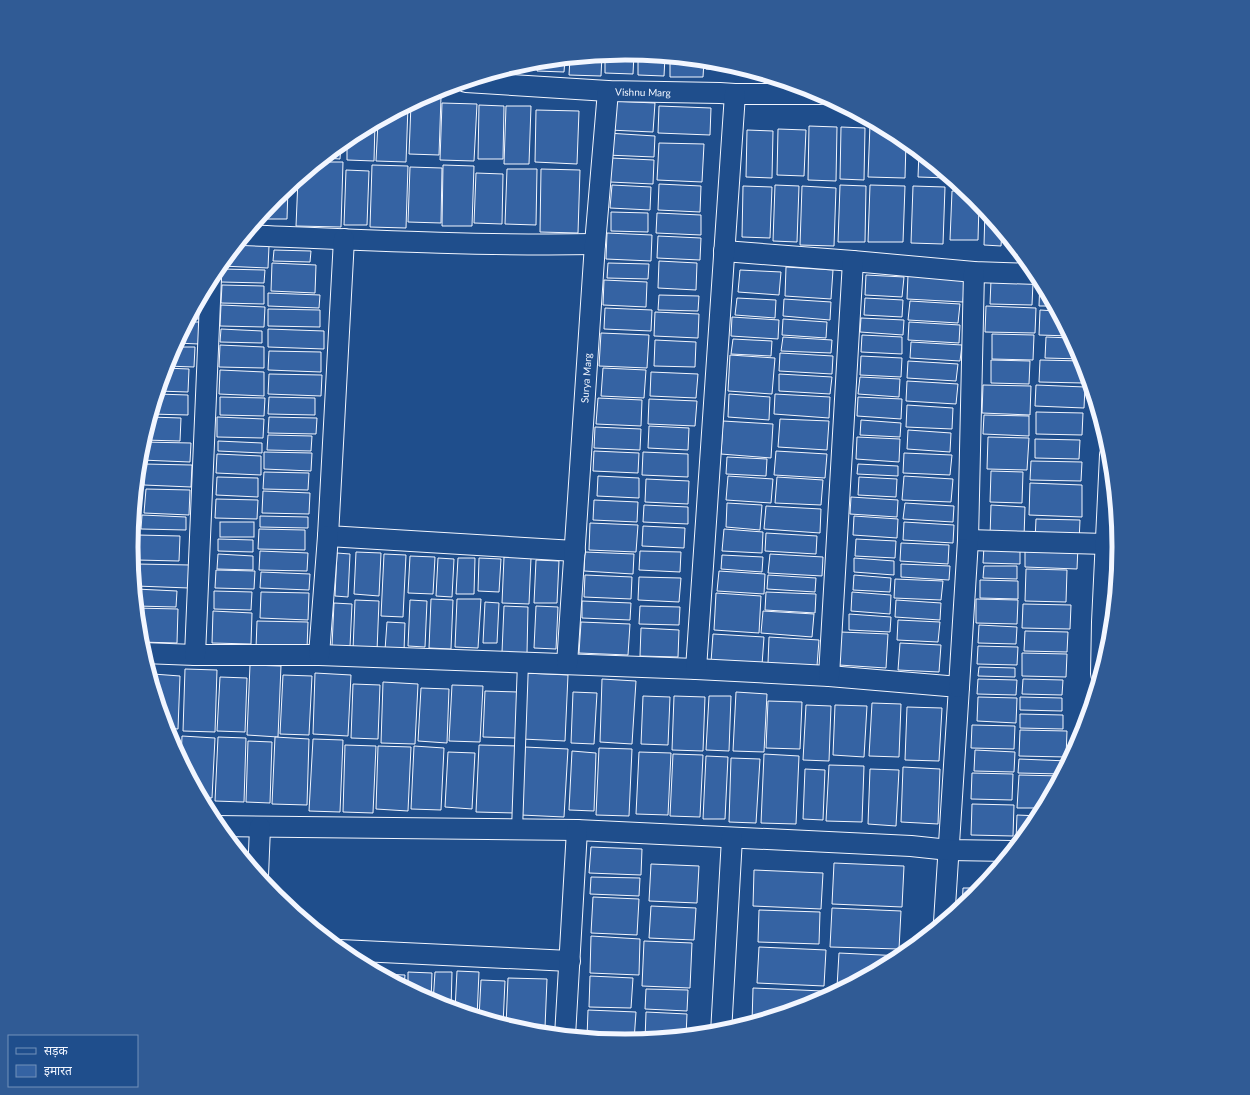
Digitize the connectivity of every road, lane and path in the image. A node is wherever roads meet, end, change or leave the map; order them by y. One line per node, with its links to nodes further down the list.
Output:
1 (485, 81): 2 (street, Vishnu Marg)
2 (608, 91): 3 (street, Vishnu Marg); 7 (street, Surya Marg)
3 (735, 94): 4 (street, Vishnu Marg); 8 (street)
4 (804, 94)
5 (250, 236): 6 (street)
6 (344, 239): 7 (street); 14 (street)
7 (595, 244): 17 (street, Surya Marg)
8 (724, 251): 9 (street); 24 (street)
9 (853, 261): 10 (street); 25 (street)
10 (974, 272): 11 (street); 15 (street)
11 (1028, 274)
12 (210, 292): 20 (street)
13 (1108, 489): 16 (street)
14 (328, 536): 17 (street); 21 (street)
15 (968, 540): 16 (street); 26 (street)
16 (1106, 544): 18 (street)
17 (575, 551): 23 (street, Surya Marg)
18 (1102, 647)
19 (149, 653): 20 (street)
20 (195, 655): 21 (street)
21 (319, 656): 22 (street)
22 (523, 662): 23 (street); 29 (lane)
23 (567, 664): 24 (street)
24 (696, 669): 25 (street)
25 (828, 676): 26 (street)
26 (958, 687): 32 (street)
27 (226, 826): 28 (street)
28 (260, 827): 29 (street); 34 (street)
29 (517, 830): 30 (street)
30 (577, 830): 31 (street); 37 (street)
31 (732, 838): 32 (street); 38 (street)
32 (949, 850): 33 (street); 35 (street)
33 (1006, 851)
34 (258, 869)
35 (944, 915)
36 (351, 951): 37 (street)
37 (570, 962): 39 (street)
38 (720, 1026)
39 (565, 1031)

